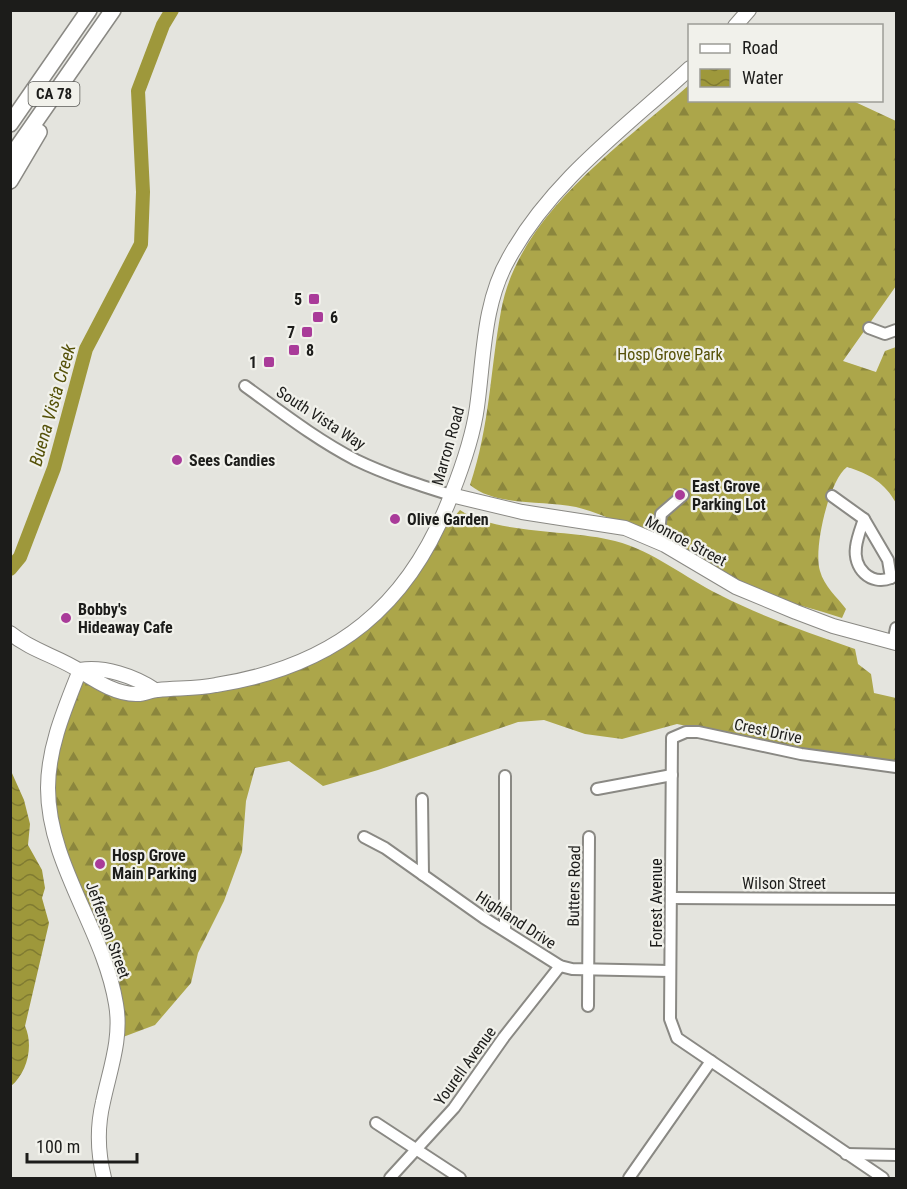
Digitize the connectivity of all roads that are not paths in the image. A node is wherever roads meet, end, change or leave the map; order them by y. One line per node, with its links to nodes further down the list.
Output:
1 (89, 10): 6 (highway, CA 78)
2 (112, 10): 5 (highway, CA 78)
3 (749, 10): 4 (main road)
4 (737, 24)
5 (98, 31): 10 (highway, CA 78); 11 (highway)
6 (70, 38): 8 (highway); 9 (highway, CA 78)
7 (688, 70): 15 (main road, Marron Road)
8 (10, 113)
9 (10, 124)
10 (10, 158)
11 (10, 181)
12 (869, 328): 13 (street)
13 (897, 330)
14 (245, 386): 15 (street, South Vista Way)
15 (451, 495): 19 (main road, Monroe Street); 24 (main road, Marron Road)
16 (683, 495): 19 (street)
17 (832, 496): 18 (street)
18 (864, 519): 20 (street); 20 (street)
19 (658, 541): 23 (main road, Monroe Street)
20 (894, 580)
21 (897, 628): 23 (street)
22 (10, 633): 24 (main road)
23 (895, 643)
24 (80, 670): 45 (main road, Jefferson Street)
25 (897, 767): 26 (street, Crest Drive)
26 (672, 775): 28 (street); 33 (street, Forest Avenue)
27 (506, 776): 35 (street)
28 (597, 789)
29 (422, 799): 32 (street)
30 (364, 837): 32 (street, Highland Drive)
31 (589, 837): 37 (street, Butters Road)
32 (423, 875): 35 (street, Highland Drive)
33 (671, 898): 34 (street, Wilson Street); 38 (street, Forest Avenue)
34 (897, 899)
35 (505, 929): 36 (street, Highland Drive)
36 (560, 966): 37 (street, Highland Drive); 42 (street, Yourell Avenue)
37 (588, 969): 38 (street, Highland Drive); 39 (street, Butters Road)
38 (670, 971): 40 (street, Forest Avenue)
39 (588, 1006)
40 (711, 1061): 43 (street); 48 (street)
41 (376, 1123): 42 (street)
42 (416, 1148): 46 (street, Yourell Avenue); 47 (street)
43 (846, 1154): 44 (street); 49 (street)
44 (897, 1155)
45 (104, 1179)
46 (390, 1179)
47 (460, 1179)
48 (629, 1179)
49 (883, 1179)

